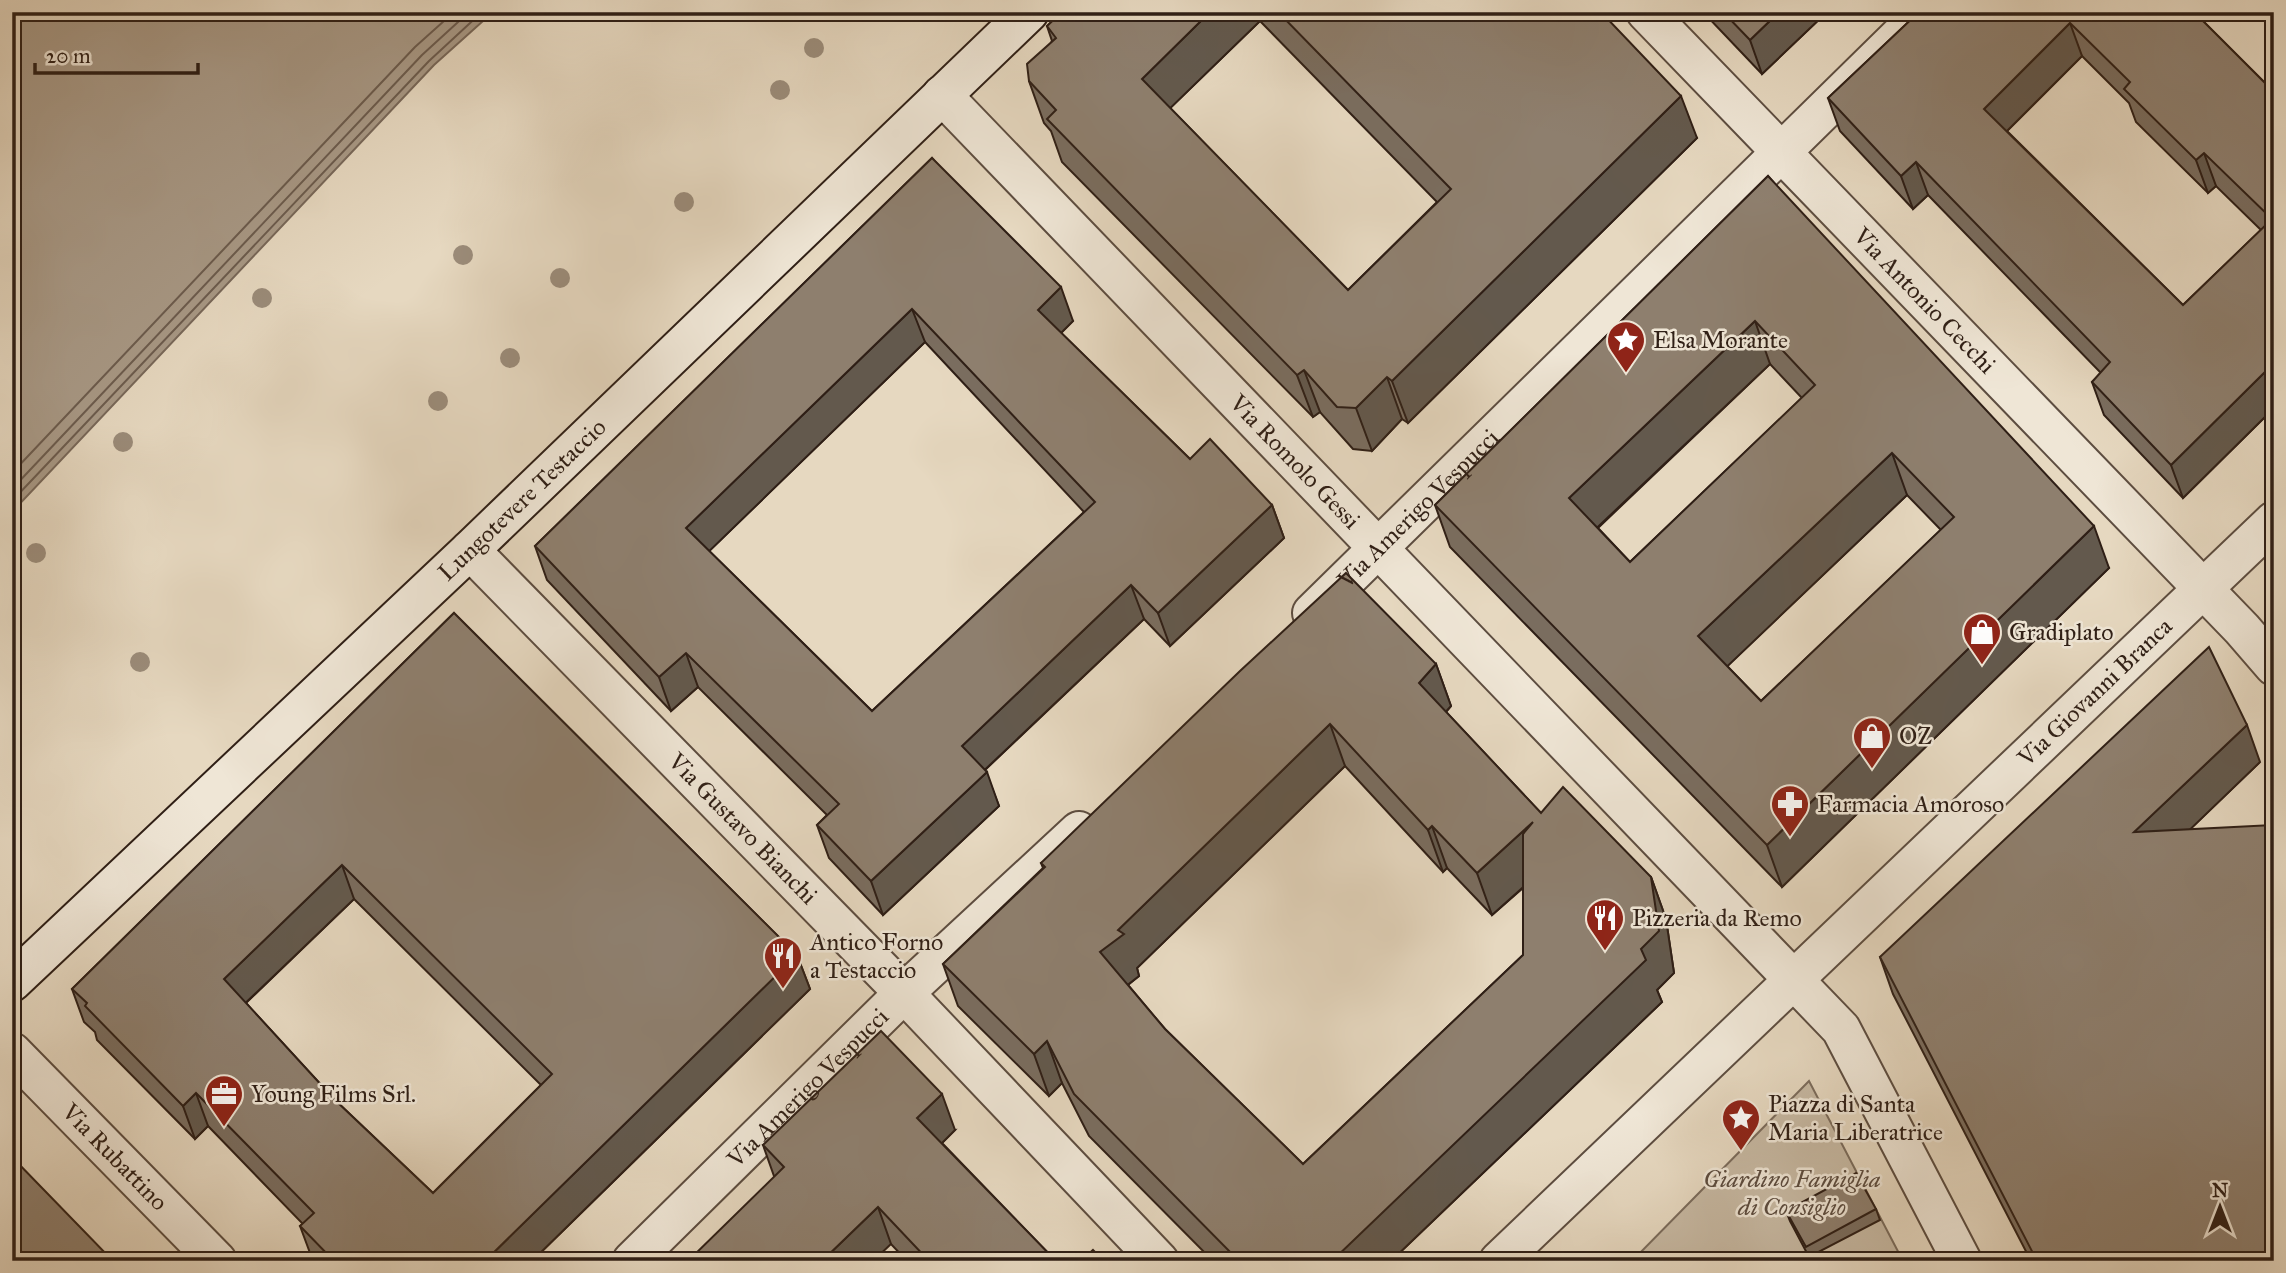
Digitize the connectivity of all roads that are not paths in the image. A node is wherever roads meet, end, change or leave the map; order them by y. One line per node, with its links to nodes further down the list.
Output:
1 (1029, 12): 4 (street, Lungotevere Testaccio)
2 (1646, 12): 5 (street, Via Antonio Cecchi)
3 (1924, 12): 5 (street, Via Amerigo Vespucci)
4 (942, 95): 7 (street, Via Romolo Gessi); 8 (street, Lungotevere Testaccio)
5 (1782, 152): 7 (street, Via Amerigo Vespucci); 9 (street, Via Antonio Cecchi)
6 (2274, 521): 9 (street, Via Giovanni Branca)
7 (1379, 549): 10 (street, Via Amerigo Vespucci); 13 (street, Via Romolo Gessi)
8 (470, 550): 14 (street, Lungotevere Testaccio); 15 (street, Via Gustavo Bianchi)
9 (2203, 590): 11 (street, Via Antonio Cecchi); 13 (street, Via Giovanni Branca)
10 (1283, 640)
11 (2274, 666)
12 (1103, 809): 15 (street, Via Amerigo Vespucci)
13 (1795, 979): 20 (street); 21 (street)
14 (12, 982)
15 (904, 993): 18 (street, Via Amerigo Vespucci); 19 (street, Via Gustavo Bianchi)
16 (12, 1052): 17 (street, Via Rubattino)
17 (217, 1261)
18 (632, 1261)
19 (1159, 1261)
20 (1499, 1261)
21 (1962, 1261)

